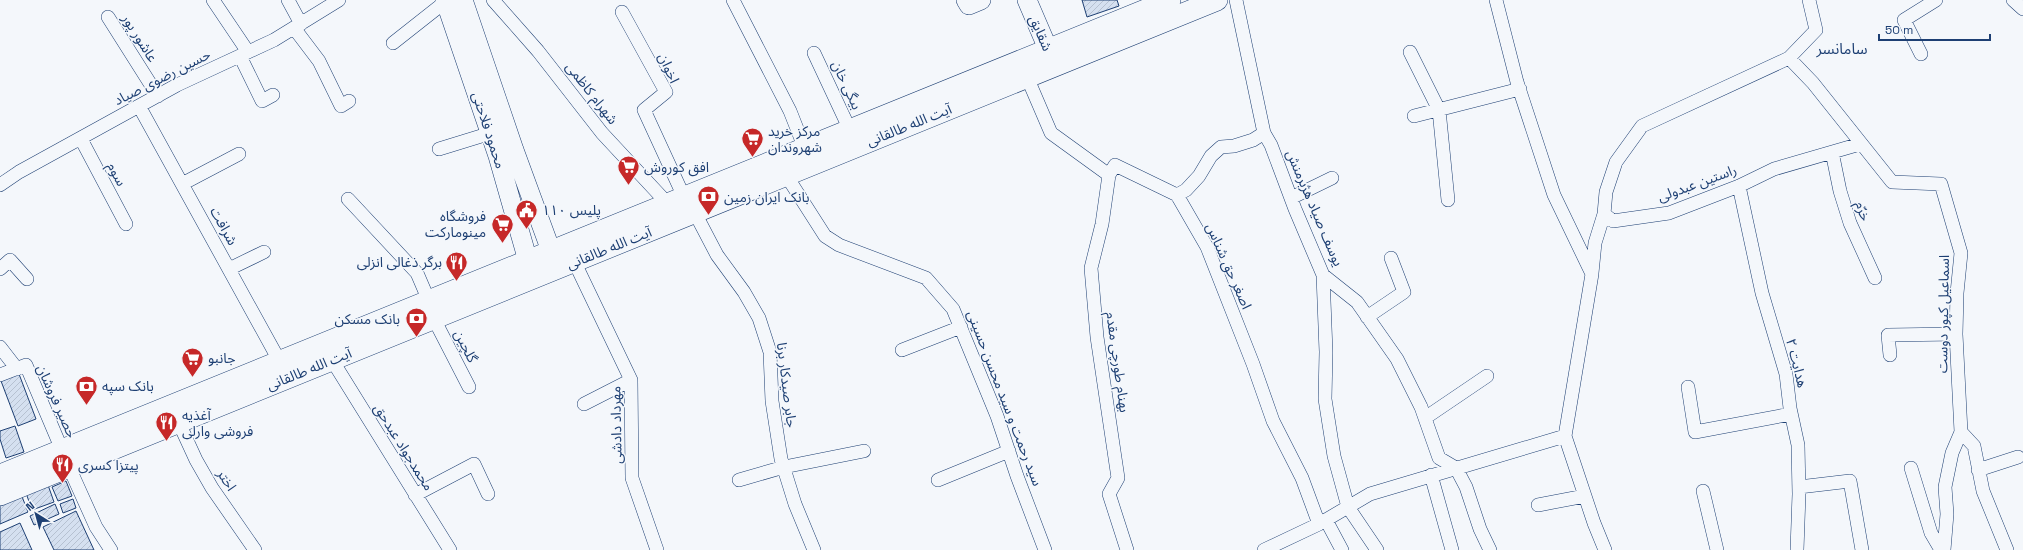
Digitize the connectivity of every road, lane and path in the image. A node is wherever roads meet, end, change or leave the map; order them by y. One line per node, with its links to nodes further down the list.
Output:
1 (213, 0): 24 (street)
2 (288, 0): 20 (street)
3 (339, 0): 20 (street, حسین رضوی صیاد)
4 (494, 0): 57 (street, شهرام کاظمی)
5 (733, 0): 43 (street)
6 (966, 0): 7 (street)
7 (981, 0)
8 (1027, 0): 26 (street, شقایق)
9 (1170, 0): 26 (main road, آیت الله طالقانی)
10 (1217, 0): 26 (main road, آیت الله طالقانی)
11 (1236, 0): 39 (street, یوسف صیاد هژبرمنش)
12 (1496, 0): 30 (street)
13 (1810, 0): 27 (street)
14 (1936, 0): 25 (street)
15 (2013, 0): 17 (street)
16 (451, 1): 21 (street); 28 (street, محمود فلاحتی)
17 (2023, 9)
18 (622, 12): 57 (street, اخوان)
19 (108, 16): 32 (street, عاشور پور)
20 (297, 26): 24 (street, حسین رضوی صیاد); 33 (street)
21 (393, 43)
22 (1410, 52): 35 (street)
23 (814, 53): 37 (street, بیگی خان)
24 (244, 54): 31 (street); 32 (street, حسین رضوی صیاد)
25 (1921, 54)
26 (1051, 58): 29 (main road, آیت الله طالقانی)
27 (1788, 58): 41 (street, اسماعیل کپور دوست); 58 (street)
28 (477, 68): 38 (street, محمود فلاحتی); 45 (street, محمود فلاحتی)
29 (1024, 69): 37 (main road, آیت الله طالقانی); 47 (street); 48 (main road, آیت الله طالقانی)
30 (1520, 89): 35 (street); 66 (street)
31 (274, 95)
32 (158, 96): 34 (street, حسین رضوی صیاد)
33 (349, 101)
34 (139, 106): 40 (street, حسین رضوی صیاد); 50 (street, شرافت)
35 (1439, 110): 36 (street); 56 (street)
36 (1414, 116)
37 (850, 130): 43 (main road, آیت الله طالقانی)
38 (491, 133): 42 (street); 45 (street, محمود فلاحتی)
39 (1264, 133): 53 (street); 54 (street, یوسف صیاد هژبرمنش)
40 (81, 139): 51 (street, حسین رضوی صیاد); 59 (street, سوم)
41 (1860, 144): 44 (street, راستین عبدولی); 73 (street, اسماعیل کپور دوست)
42 (439, 149)
43 (804, 149): 57 (main road, آیت الله طالقانی)
44 (1832, 152): 52 (street, راستین عبدولی); 68 (street, خرّم)
45 (506, 153): 62 (street, محمود فلاحتی); 63 (street, محمود فلاحتی)
46 (239, 154): 50 (street)
47 (1109, 174): 53 (street); 119 (street, بهنام طورچی مقدم)
48 (786, 175): 57 (main road, آیت الله طالقانی); 72 (street, سید رحمت و سید محسن حسینی)
49 (1332, 178): 54 (street)
50 (182, 184): 64 (street, شرافت)
51 (0, 185)
52 (1739, 186): 58 (street, راستین عبدولی); 86 (street, هدایت ۲)
53 (1177, 195): 111 (street, اصغر حق شناس)
54 (1291, 198): 67 (street, یوسف صیاد هژبرمنش)
55 (348, 199): 70 (street, گلچین)
56 (1448, 200)
57 (682, 205): 62 (main road, آیت الله طالقانی); 62 (main road, آیت الله طالقانی); 95 (street, جابر صیدکار برنا)
58 (1604, 214): 66 (street)
59 (126, 224)
60 (264, 252): 64 (street)
61 (1390, 258): 71 (street)
62 (561, 260): 63 (main road, آیت الله طالقانی); 70 (main road, آیت الله طالقانی); 82 (street, مهرداد دادشی)
63 (528, 261): 70 (main road, آیت الله طالقانی)
64 (229, 269): 78 (street, شرافت)
65 (0, 270): 69 (street)
66 (1592, 274): 90 (street)
67 (1323, 275): 71 (street, یوسف صیاد هژبرمنش); 110 (street)
68 (1875, 278)
69 (27, 279)
70 (431, 310): 77 (main road, آیت الله طالقانی); 78 (main road, آیت الله طالقانی); 84 (street, گلچین)
71 (1367, 317): 87 (street, یوسف صیاد هژبرمنش)
72 (961, 327): 75 (street); 92 (street, سید رحمت و سید محسن حسینی)
73 (1956, 334): 76 (street); 89 (street, اسماعیل کپور دوست)
74 (0, 347): 79 (street)
75 (902, 350)
76 (1890, 355)
77 (332, 360): 88 (main road, آیت الله طالقانی); 107 (street, محمدجواد عبدحق)
78 (280, 362): 94 (main road, آیت الله طالقانی)
79 (17, 369): 80 (street, حصیر فروشان); 94 (street, حصیر فروشان)
80 (0, 375)
81 (1486, 376): 87 (street)
82 (631, 380): 85 (street); 116 (street, مهرداد دادشی)
83 (1688, 386): 86 (street)
84 (469, 387)
85 (584, 404)
86 (1791, 414): 103 (street, هدایت ۲)
87 (1425, 418): 96 (street, یوسف صیاد هژبرمنش)
88 (179, 423): 94 (main road, آیت الله طالقانی); 114 (street, اختر)
89 (1961, 432): 98 (street); 130 (street)
90 (1565, 436): 96 (street); 108 (street)
91 (864, 451): 95 (street)
92 (1009, 452): 102 (street); 118 (street, سید رحمت و سید محسن حسینی)
93 (2018, 457): 98 (street)
94 (65, 458): 99 (main road, آیت الله طالقانی); 106 (main road, آیت الله طالقانی); 113 (street)
95 (784, 467): 101 (street); 117 (street, جابر صیدکار برنا)
96 (1456, 468): 100 (street); 124 (street)
97 (1911, 468): 129 (street)
98 (1978, 470): 131 (street)
99 (0, 475)
100 (1432, 475): 110 (street); 123 (street)
101 (739, 480)
102 (938, 480)
103 (1799, 487): 127 (street, هدایت ۲); 128 (street)
104 (1703, 491): 126 (street)
105 (488, 494): 107 (street)
106 (0, 495)
107 (415, 495): 115 (street, محمدجواد عبدحق)
108 (1585, 496): 109 (street); 125 (street)
109 (1538, 505)
110 (1348, 506): 111 (street); 122 (street)
111 (1322, 522): 112 (street); 121 (street, اصغر حق شناس)
112 (1285, 545): 120 (street)
113 (111, 550)
114 (255, 550)
115 (450, 550)
116 (657, 550)
117 (814, 550)
118 (1046, 550)
119 (1127, 550)
120 (1264, 550)
121 (1342, 550)
122 (1377, 550)
123 (1452, 550)
124 (1490, 550)
125 (1605, 550)
126 (1717, 550)
127 (1797, 550)
128 (1862, 550)
129 (1941, 550)
130 (1944, 550)
131 (2007, 550)

